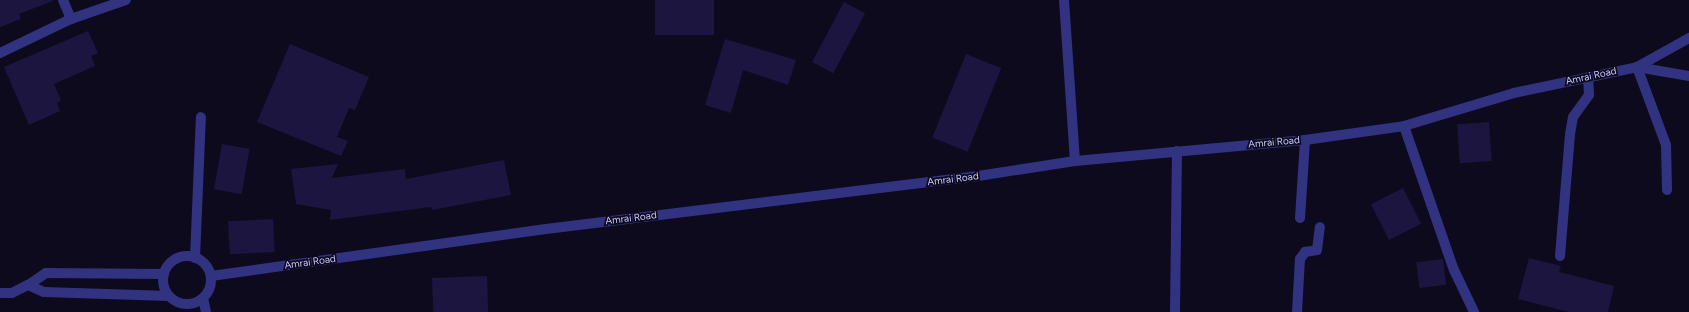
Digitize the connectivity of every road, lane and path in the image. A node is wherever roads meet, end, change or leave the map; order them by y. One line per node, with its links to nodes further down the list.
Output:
1 (63, 0): 4 (street)
2 (126, 0): 4 (street)
3 (1064, 0): 14 (street)
4 (71, 19): 6 (street)
5 (1689, 38): 7 (street)
6 (0, 53)
7 (1637, 67): 8 (street, Amrai Road); 9 (street, Amrai Road); 15 (street)
8 (1689, 76)
9 (1588, 77): 11 (street, Amrai Road); 18 (street)
10 (201, 117): 19 (street)
11 (1404, 126): 12 (street, Amrai Road); 30 (street)
12 (1305, 140): 13 (street, Amrai Road); 16 (street)
13 (1177, 151): 14 (street, Amrai Road); 28 (street)
14 (1075, 161): 21 (street, Amrai Road)
15 (1667, 190)
16 (1300, 218)
17 (1320, 227): 29 (street)
18 (1560, 256)
19 (195, 258): 20 (street); 21 (street)
20 (164, 274): 22 (street); 24 (street)
21 (211, 276): 25 (street)
22 (28, 285): 23 (street); 24 (street)
23 (0, 293)
24 (169, 296): 26 (street)
25 (204, 298): 26 (street); 27 (street)
26 (186, 308)
27 (206, 312)
28 (1175, 312)
29 (1297, 312)
30 (1474, 312)

